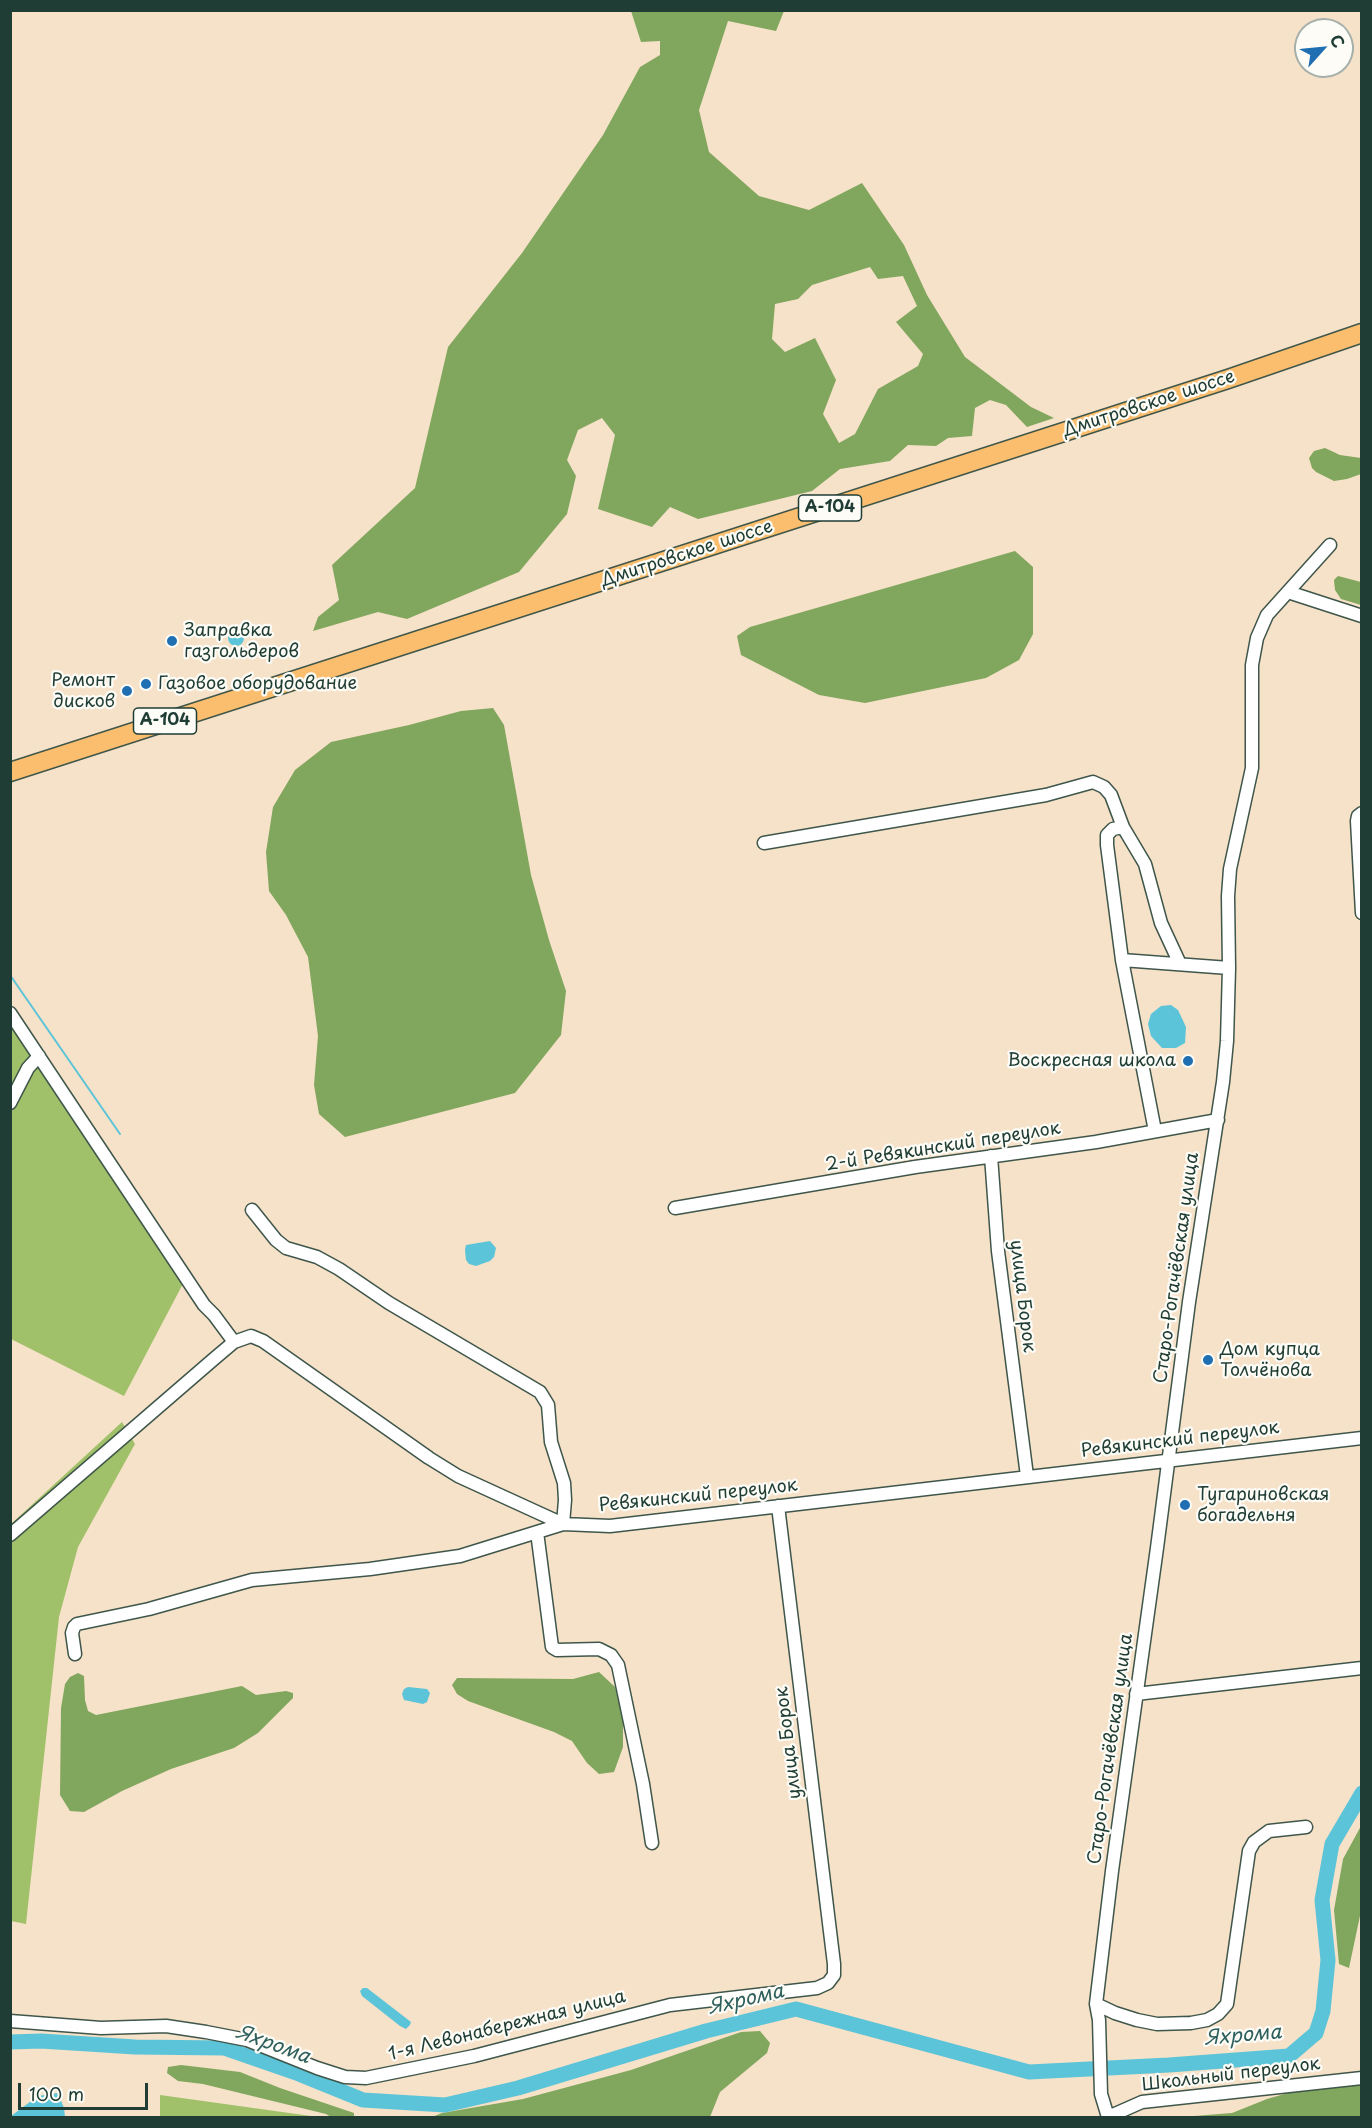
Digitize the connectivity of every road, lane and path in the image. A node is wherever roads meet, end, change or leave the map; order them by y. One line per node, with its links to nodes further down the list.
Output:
1 (1362, 333): 5 (highway, Дмитровское шоссе / А-104)
2 (1330, 545): 3 (street, Старо-Рогачёвская улица)
3 (1288, 592): 4 (street); 12 (street, Старо-Рогачёвская улица)
4 (1362, 616)
5 (10, 772)
6 (1360, 815): 9 (street)
7 (1123, 827): 8 (street); 10 (street); 11 (street)
8 (764, 843)
9 (1362, 914)
10 (1122, 960): 11 (street); 17 (street)
11 (1180, 964): 12 (street)
12 (1229, 968): 16 (street, Старо-Рогачёвская улица)
13 (10, 1012): 14 (street)
14 (39, 1056): 15 (street); 21 (street)
15 (10, 1103)
16 (1218, 1120): 17 (street, 2-й Ревякинский переулок); 23 (street, Старо-Рогачёвская улица)
17 (1155, 1131): 18 (street, 2-й Ревякинский переулок)
18 (992, 1156): 19 (street, 2-й Ревякинский переулок); 24 (street, улица Борок)
19 (675, 1208)
20 (252, 1210): 26 (street)
21 (234, 1342): 26 (street); 28 (street)
22 (1362, 1438): 23 (street, Ревякинский переулок)
23 (1168, 1459): 24 (street, Ревякинский переулок); 31 (street, Старо-Рогачёвская улица)
24 (1027, 1476): 25 (street, Ревякинский переулок)
25 (778, 1506): 26 (street, Ревякинский переулок); 34 (street, улица Борок)
26 (563, 1524): 27 (street, Ревякинский переулок)
27 (537, 1532): 29 (street, Ревякинский переулок); 33 (street)
28 (10, 1534)
29 (75, 1654)
30 (1362, 1668): 31 (street)
31 (1136, 1694): 35 (street, Старо-Рогачёвская улица)
32 (1306, 1827): 35 (street)
33 (652, 1843)
34 (834, 1975): 36 (street, 1-я Левонабережная улица)
35 (1096, 2004): 38 (street, Старо-Рогачёвская улица)
36 (10, 2021)
37 (1362, 2078): 38 (street, Школьный переулок)
38 (1108, 2117)

